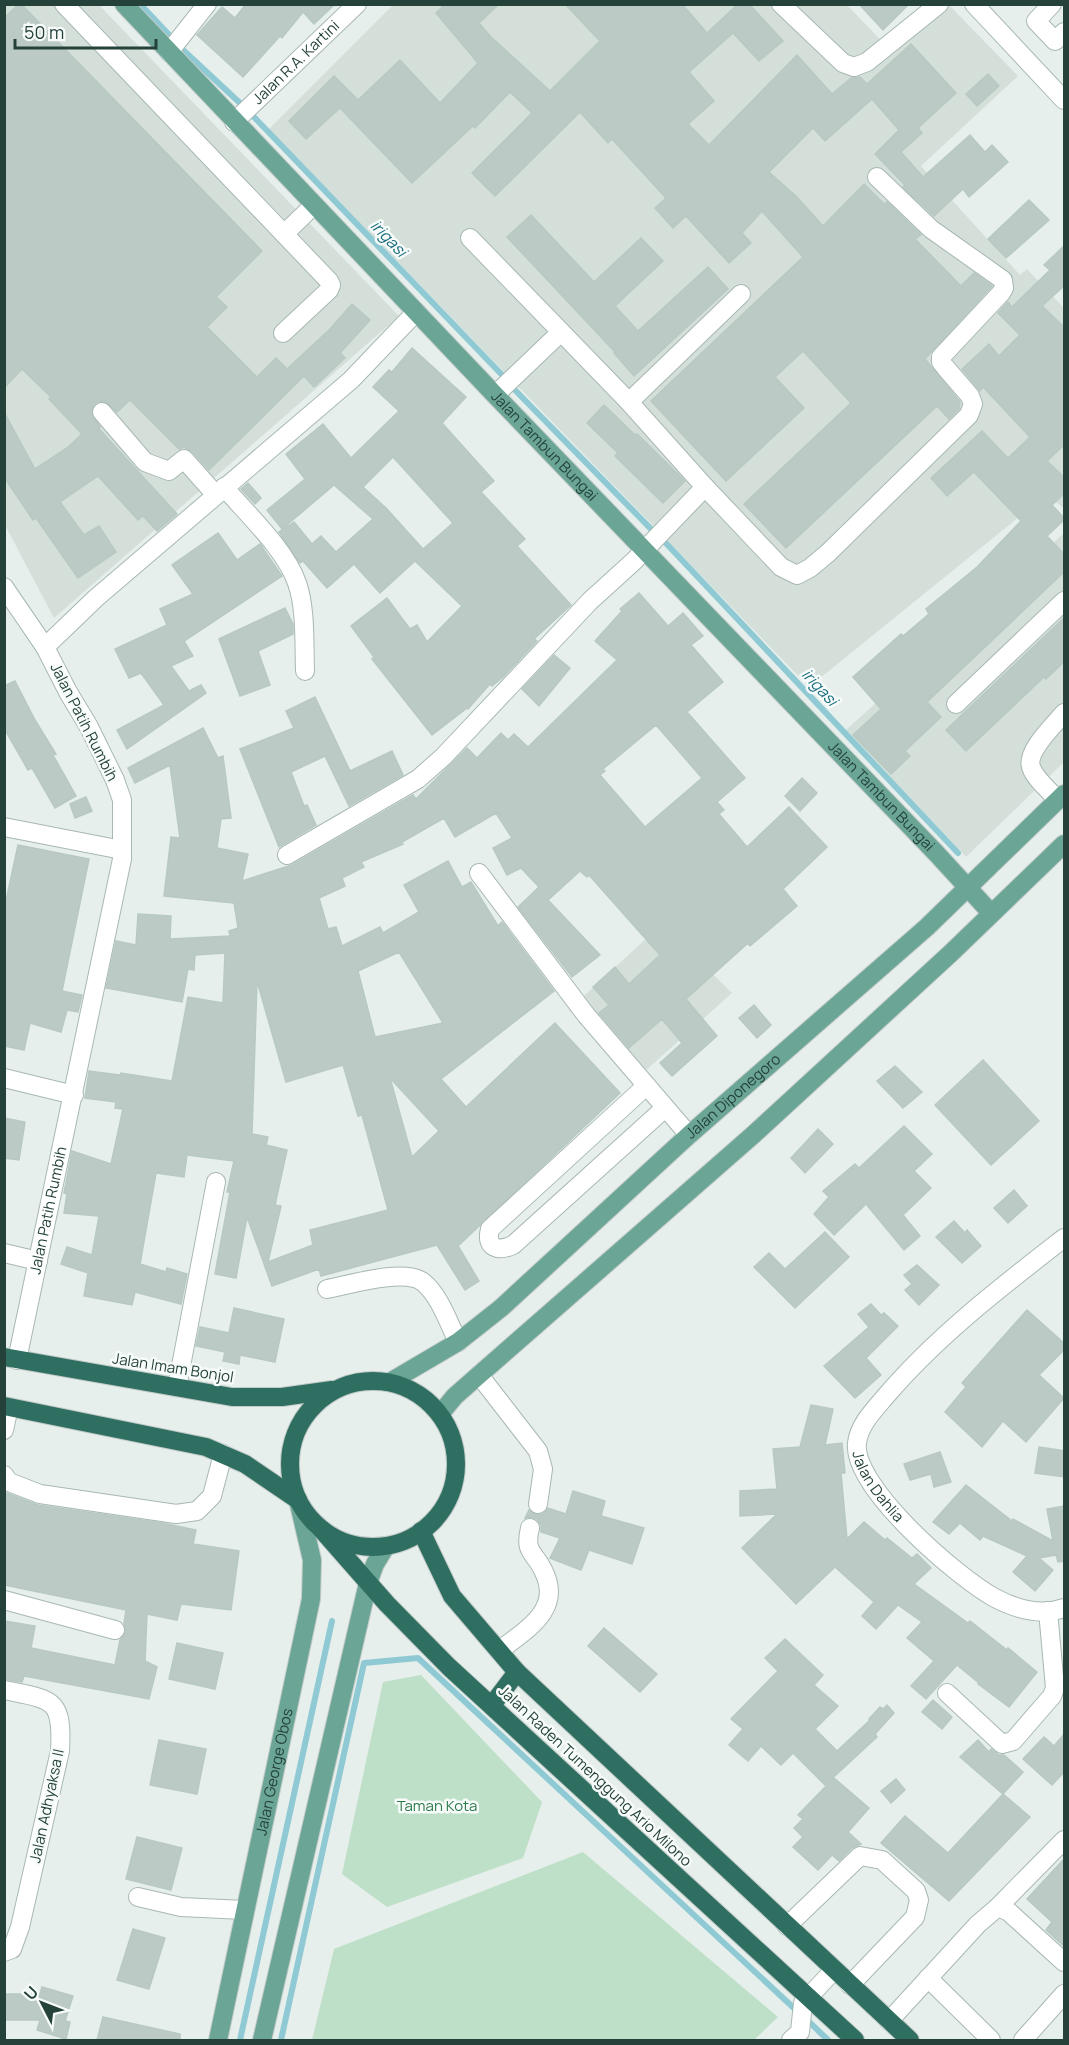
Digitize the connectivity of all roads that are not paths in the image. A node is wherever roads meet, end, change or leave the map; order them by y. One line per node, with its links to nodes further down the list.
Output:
1 (64, 4): 17 (street)
2 (124, 4): 11 (main road, Jalan Tambun Bungai)
3 (207, 4): 11 (street)
4 (357, 4): 14 (street, Jalan R.A. Kartini)
5 (781, 4): 6 (street)
6 (939, 4)
7 (974, 4): 12 (street)
8 (1052, 4): 9 (street)
9 (1045, 30): 10 (street); 12 (street)
10 (1065, 32)
11 (169, 52): 14 (main road, Jalan Tambun Bungai)
12 (1020, 53): 13 (street)
13 (1065, 100)
14 (234, 122): 16 (main road, Jalan Tambun Bungai)
15 (877, 177): 26 (street)
16 (314, 205): 17 (street); 20 (main road, Jalan Tambun Bungai)
17 (284, 234): 22 (street)
18 (471, 238): 21 (street)
19 (741, 294): 24 (street)
20 (416, 312): 23 (main road, Jalan Tambun Bungai); 27 (street, Jalan Patih Rumbih)
21 (561, 332): 23 (street); 24 (street)
22 (283, 333)
23 (495, 395): 28 (main road, Jalan Tambun Bungai)
24 (629, 402): 26 (street)
25 (102, 412): 27 (street)
26 (705, 487): 28 (street)
27 (219, 491): 31 (street, Jalan Patih Rumbih); 32 (street)
28 (644, 550): 39 (street); 41 (main road, Jalan Tambun Bungai)
29 (6, 592): 31 (street)
30 (1065, 601): 33 (street)
31 (45, 647): 38 (street, Jalan Patih Rumbih)
32 (305, 671)
33 (956, 704)
34 (1065, 713): 35 (street)
35 (1061, 797): 41 (main road, Jalan Diponegoro)
36 (4, 827): 38 (street)
37 (1065, 844): 42 (main road)
38 (122, 850): 45 (street, Jalan Patih Rumbih)
39 (287, 855)
40 (479, 873): 44 (street)
41 (968, 888): 42 (main road, Jalan Tambun Bungai); 47 (main road, Jalan Diponegoro)
42 (991, 913): 55 (main road)
43 (4, 1078): 45 (street)
44 (646, 1086): 46 (street); 46 (street)
45 (74, 1095): 51 (street, Jalan Patih Rumbih)
46 (666, 1108): 47 (street)
47 (689, 1135): 53 (main road, Jalan Diponegoro)
48 (216, 1182): 57 (street)
49 (1065, 1238): 72 (street, Jalan Dahlia)
50 (4, 1253): 51 (street)
51 (38, 1261): 54 (street, Jalan Patih Rumbih)
52 (327, 1289): 53 (street)
53 (458, 1342): 56 (main road, Jalan Diponegoro)
54 (11, 1359): 57 (highway, Jalan Imam Bonjol)
55 (479, 1375): 60 (main road); 65 (street)
56 (390, 1382): 58 (highway); 60 (highway)
57 (177, 1387): 58 (highway, Jalan Imam Bonjol)
58 (336, 1389): 64 (highway)
59 (7, 1407): 61 (street); 62 (highway)
60 (440, 1414): 68 (highway)
61 (4, 1430)
62 (223, 1454): 63 (street); 64 (highway)
63 (6, 1480)
64 (298, 1500): 67 (highway); 82 (main road, Jalan George Obos)
65 (538, 1504)
66 (530, 1528): 74 (street)
67 (321, 1529): 69 (highway); 70 (highway, Jalan Raden Tumenggung Ario Milono)
68 (421, 1532): 69 (highway); 74 (highway, Jalan Raden Tumenggung Ario Milono)
69 (386, 1546): 70 (main road)
70 (368, 1583): 78 (highway, Jalan Raden Tumenggung Ario Milono); 94 (main road)
71 (4, 1600): 73 (street)
72 (1056, 1610): 77 (street)
73 (115, 1630)
74 (499, 1651): 75 (highway, Jalan Raden Tumenggung Ario Milono)
75 (517, 1672): 78 (highway); 83 (highway, Jalan Raden Tumenggung Ario Milono)
76 (4, 1690): 84 (street, Jalan Adhyaksa II)
77 (947, 1694)
78 (492, 1705): 90 (highway, Jalan Raden Tumenggung Ario Milono)
79 (1064, 1840): 81 (street)
80 (138, 1898): 82 (street)
81 (998, 1907): 85 (street); 87 (street)
82 (244, 1910): 93 (main road, Jalan George Obos)
83 (787, 1926): 86 (highway, Jalan Raden Tumenggung Ario Milono); 88 (street)
84 (4, 1952)
85 (1065, 1962)
86 (834, 1970): 88 (highway, Jalan Raden Tumenggung Ario Milono); 90 (street)
87 (928, 1978): 91 (street); 97 (street)
88 (850, 1985): 91 (highway, Jalan Raden Tumenggung Ario Milono)
89 (1065, 1994): 98 (street)
90 (806, 2001): 92 (street); 95 (highway, Jalan Raden Tumenggung Ario Milono)
91 (889, 2021): 96 (highway, Jalan Raden Tumenggung Ario Milono)
92 (795, 2036)
93 (218, 2040)
94 (262, 2040)
95 (855, 2040)
96 (910, 2040)
97 (991, 2040)
98 (1023, 2040)

